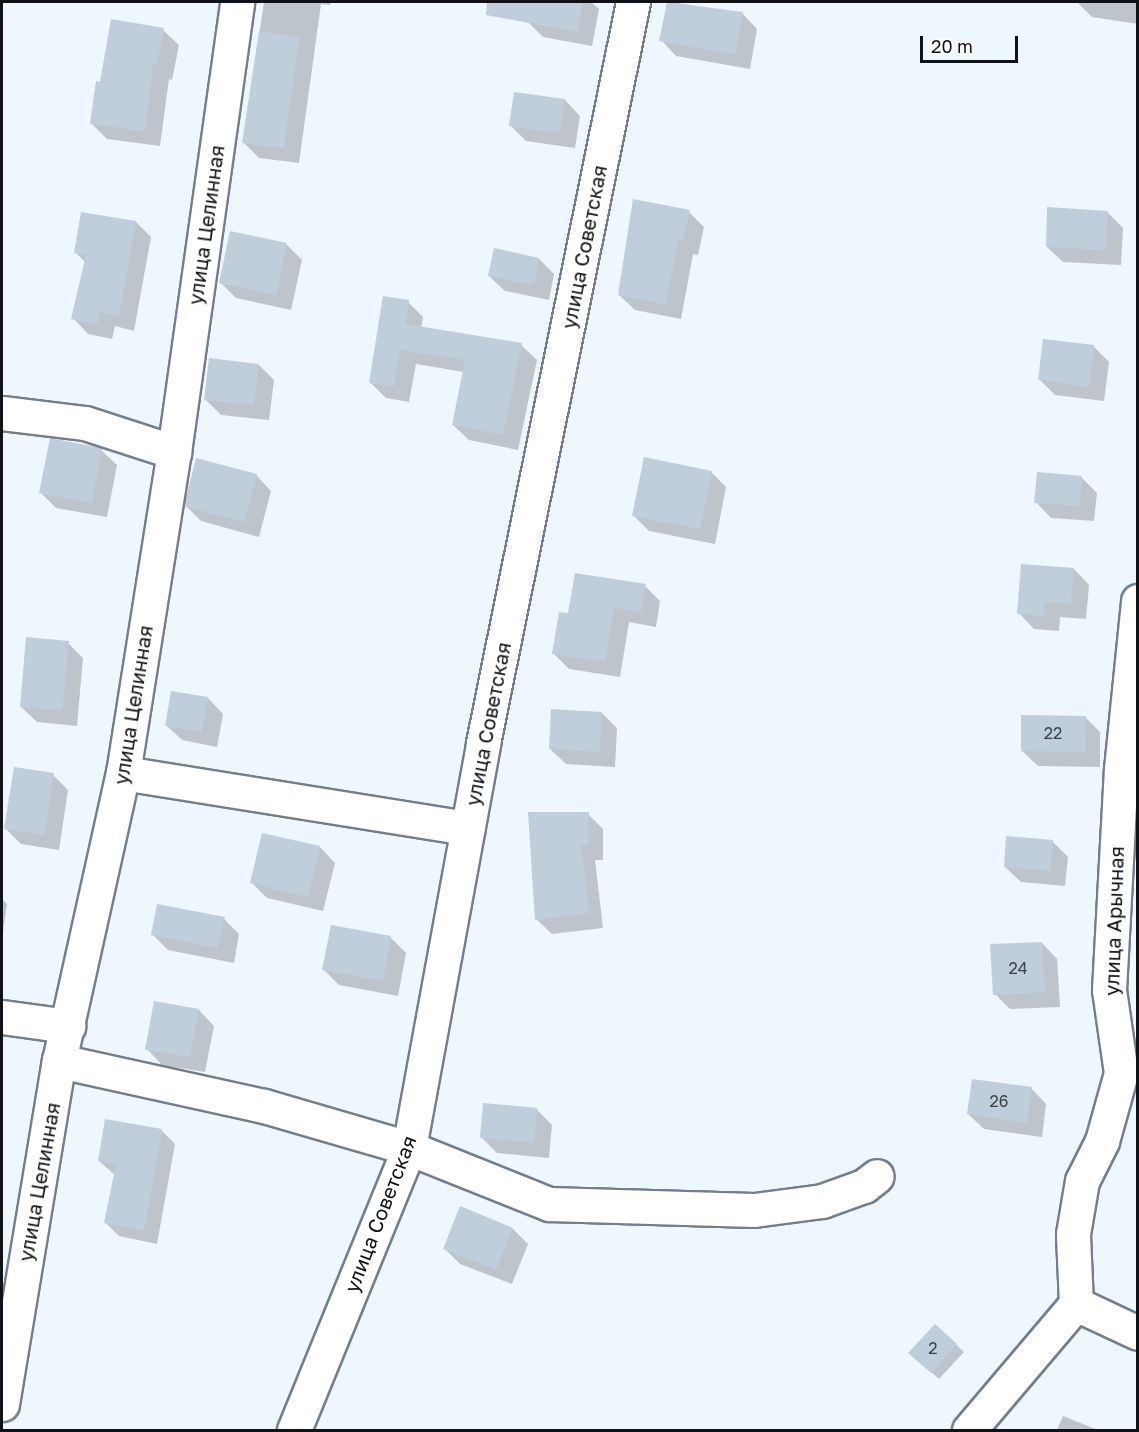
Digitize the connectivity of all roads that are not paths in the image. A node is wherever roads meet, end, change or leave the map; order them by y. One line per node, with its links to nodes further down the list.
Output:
1 (237, 2): 4 (street, улица Целинная)
2 (633, 2): 7 (street, улица Советская)
3 (2, 413): 4 (street)
4 (174, 452): 6 (street, улица Целинная)
5 (1137, 601): 8 (street, улица Арычная)
6 (123, 773): 7 (street); 11 (street, улица Целинная)
7 (468, 828): 13 (street, улица Советская)
8 (1117, 840): 9 (street); 15 (street, улица Арычная)
9 (1137, 866)
10 (2, 1017): 11 (street)
11 (68, 1026): 12 (street, улица Целинная)
12 (59, 1061): 13 (street); 17 (street, улица Целинная)
13 (409, 1148): 14 (street); 19 (street, улица Советская)
14 (878, 1176)
15 (1076, 1304): 16 (street); 20 (street)
16 (1137, 1333)
17 (6, 1351): 18 (street, улица Целинная)
18 (2, 1404)
19 (294, 1431)
20 (969, 1431)

